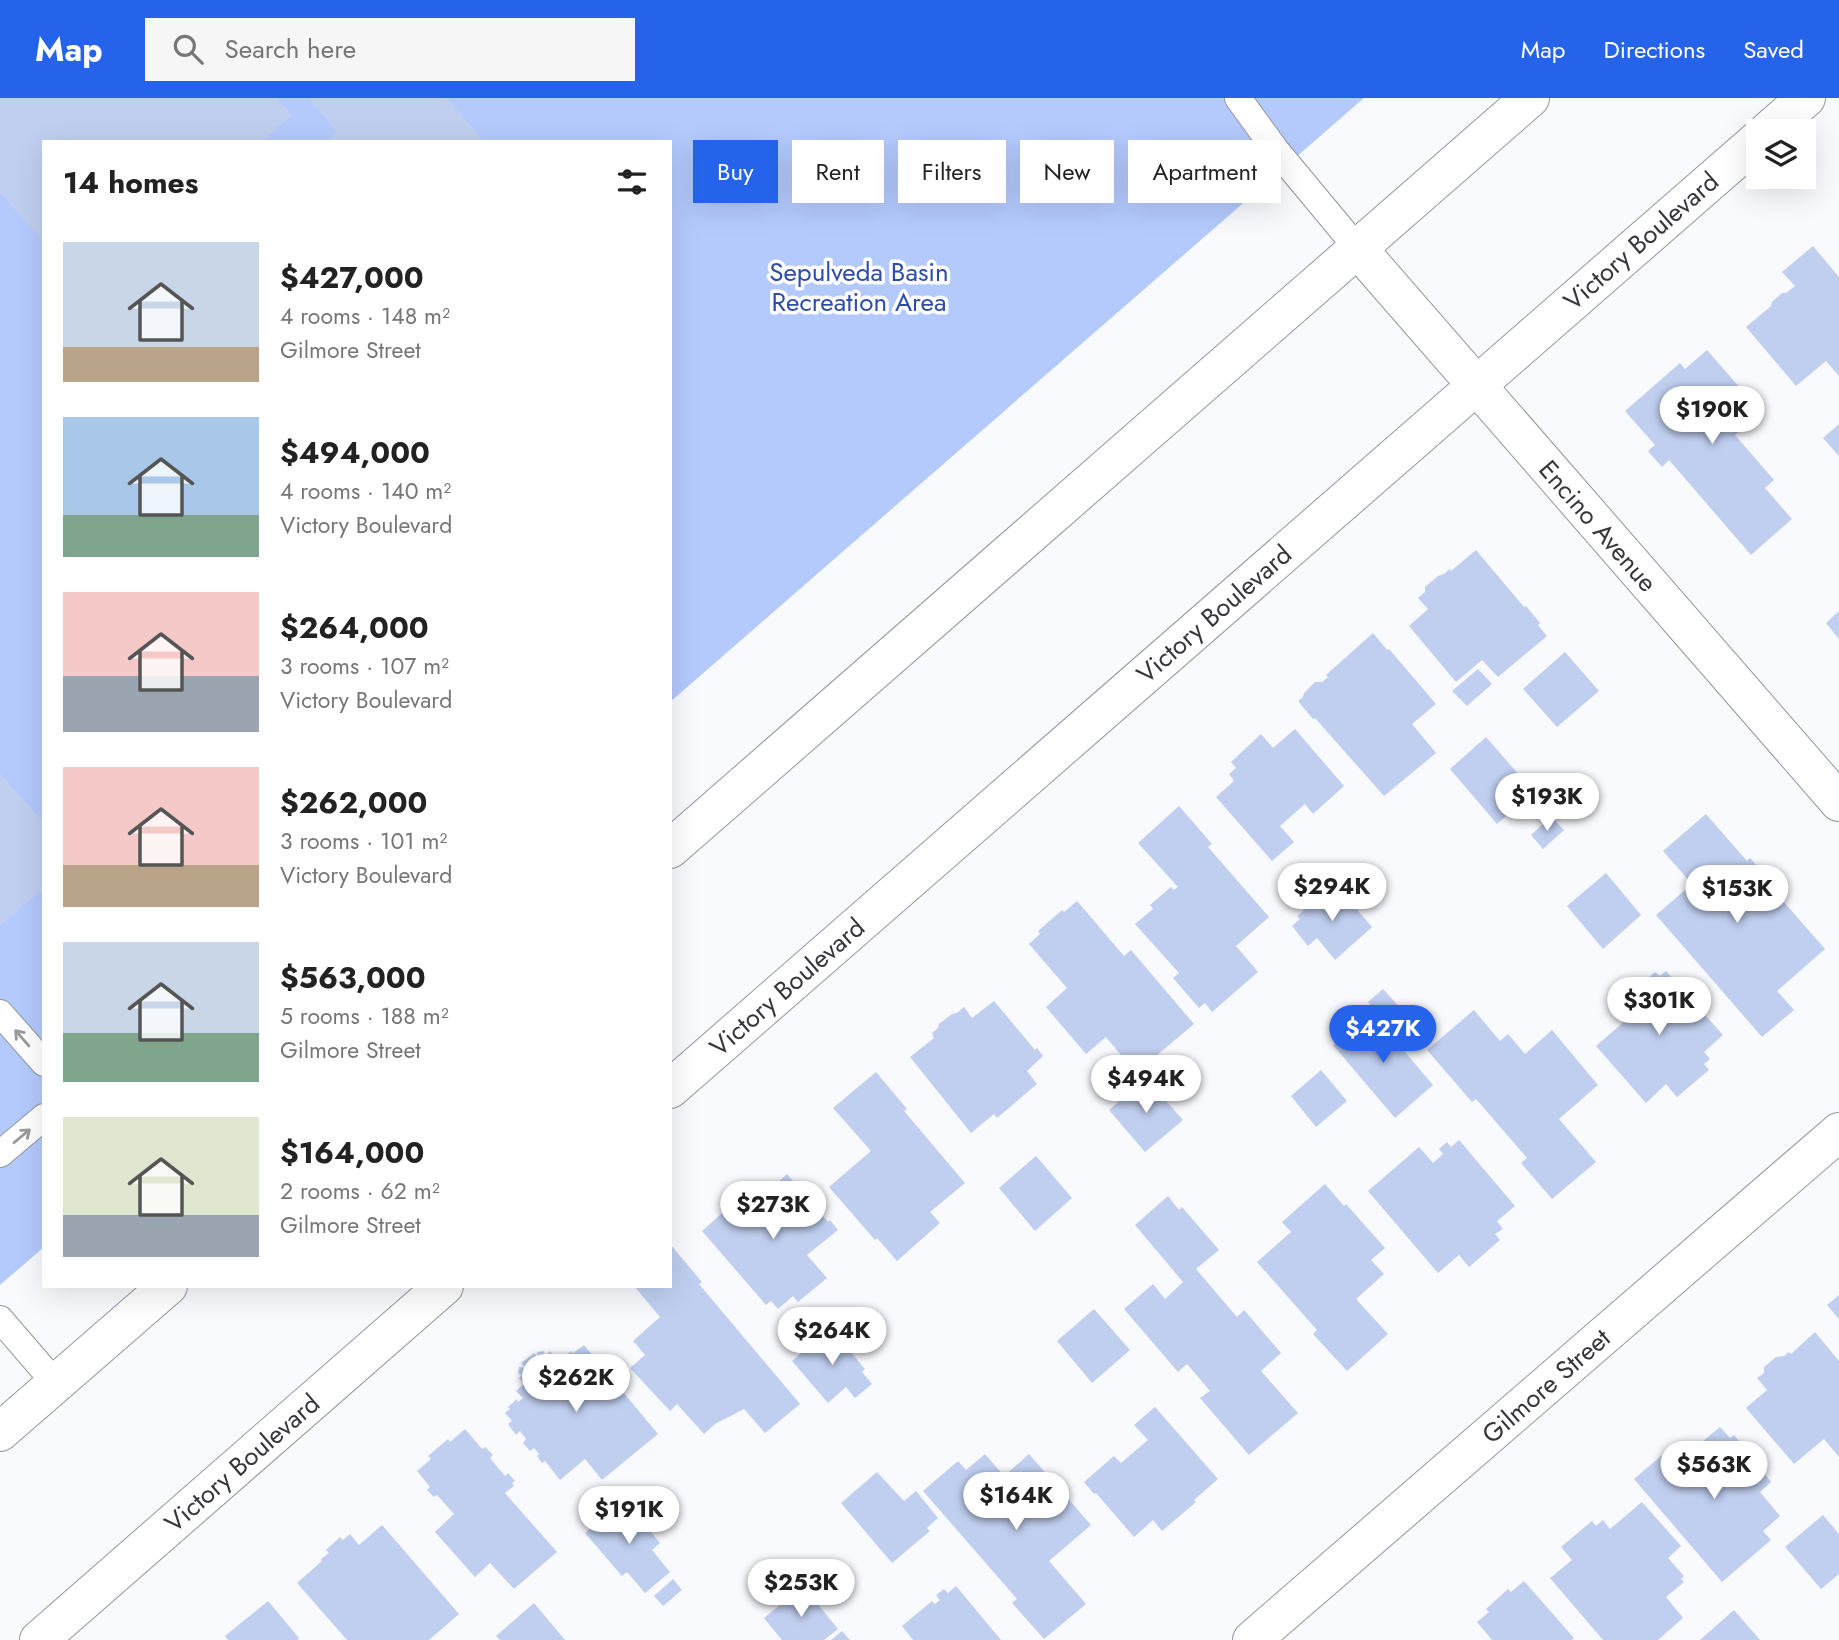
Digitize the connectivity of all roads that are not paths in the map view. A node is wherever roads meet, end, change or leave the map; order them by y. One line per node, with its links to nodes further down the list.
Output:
1 (1238, 98): 6 (lane)
2 (1530, 98): 6 (street)
3 (1806, 98): 4 (street)
4 (1782, 119)
5 (1746, 150): 7 (street, Victory Boulevard)
6 (1358, 249): 7 (street, Encino Avenue); 9 (street)
7 (1476, 386): 8 (street, Encino Avenue); 12 (street, Victory Boulevard)
8 (1839, 802)
9 (672, 847)
10 (0, 1013): 11 (lane, one-way to 10)
11 (42, 1061)
12 (672, 1087)
13 (42, 1119): 15 (lane, one-way to 13)
14 (1839, 1132): 22 (street, Gilmore Street)
15 (0, 1154)
16 (166, 1288): 19 (street)
17 (442, 1288): 21 (street, Victory Boulevard)
18 (0, 1319): 19 (lane)
19 (55, 1384): 20 (street)
20 (0, 1432)
21 (39, 1640)
22 (1252, 1640)

